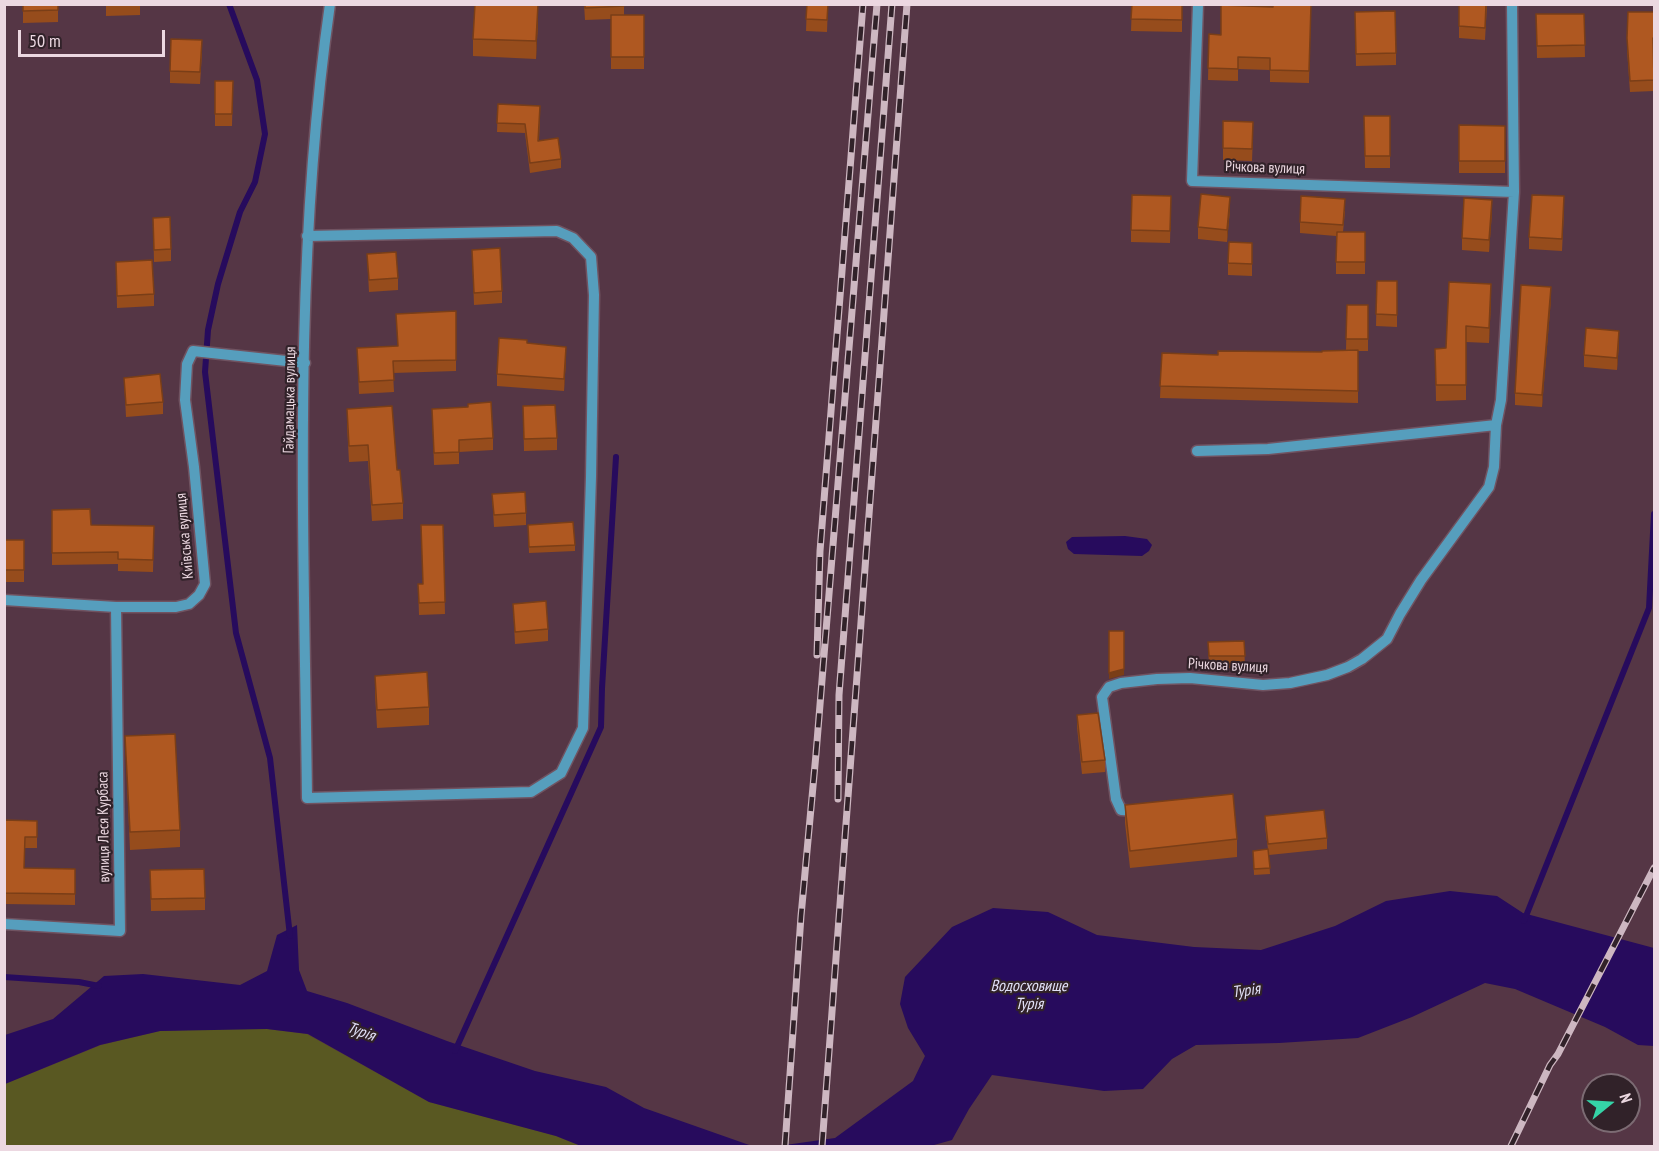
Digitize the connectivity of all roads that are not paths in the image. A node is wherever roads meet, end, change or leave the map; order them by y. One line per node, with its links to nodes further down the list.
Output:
1 (330, 4): 5 (street, Гайдамацька вулиця)
2 (1198, 4): 4 (street, Річкова вулиця)
3 (1512, 4): 4 (street, Річкова вулиця)
4 (1514, 192): 7 (street, Річкова вулиця)
5 (307, 236): 6 (street, Гайдамацька вулиця); 6 (street, Гайдамацька вулиця)
6 (305, 363): 10 (street, Київська вулиця)
7 (1496, 425): 8 (street); 11 (street, Річкова вулиця)
8 (1197, 451)
9 (4, 600): 10 (street, Київська вулиця)
10 (116, 607): 12 (street, вулиця Леся Курбаса)
11 (1145, 810)
12 (4, 924)

